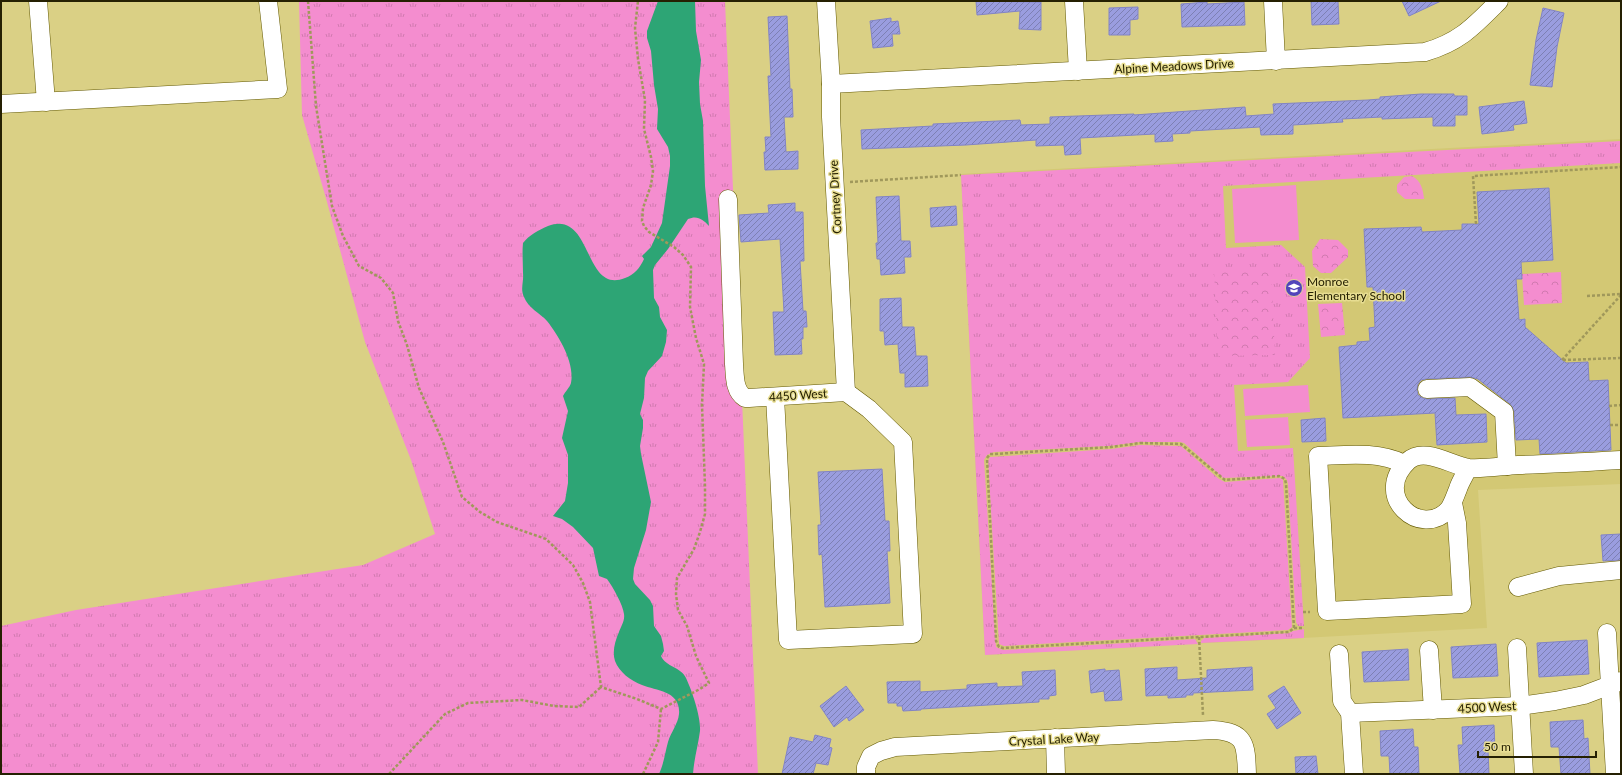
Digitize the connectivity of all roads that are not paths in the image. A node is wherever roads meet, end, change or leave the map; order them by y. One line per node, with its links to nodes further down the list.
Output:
1 (38, 1): 10 (street)
2 (268, 1): 10 (street)
3 (826, 1): 9 (street, Cortney Drive)
4 (1074, 1): 8 (street)
5 (1273, 1): 7 (street)
6 (1499, 1): 7 (street, Alpine Meadows Drive)
7 (1276, 61): 8 (street, Alpine Meadows Drive)
8 (1078, 71): 9 (street, Alpine Meadows Drive)
9 (830, 84): 14 (street, Cortney Drive)
10 (46, 102): 11 (street)
11 (1, 104)
12 (728, 199): 15 (street, 4450 West)
13 (1427, 389): 18 (street)
14 (846, 392): 15 (street, 4450 West); 15 (street)
15 (776, 397)
16 (1621, 460): 18 (street)
17 (1404, 464): 19 (street); 20 (street); 20 (street)
18 (1506, 466): 19 (street)
19 (1468, 468): 20 (street)
20 (1452, 503)
21 (1621, 570): 22 (street)
22 (1518, 587)
23 (1607, 633): 27 (street)
24 (1517, 648): 28 (street)
25 (1430, 650): 29 (street)
26 (1339, 654): 30 (street)
27 (1616, 683): 28 (street, 4500 West); 37 (street)
28 (1520, 706): 29 (street, 4500 West); 36 (street)
29 (1433, 710): 30 (street, 4500 West)
30 (1350, 713): 35 (street)
31 (1055, 738): 32 (street, Crystal Lake Way); 33 (street); 34 (street, Crystal Lake Way)
32 (866, 774)
33 (1056, 774)
34 (1248, 774)
35 (1354, 774)
36 (1524, 774)
37 (1615, 774)

